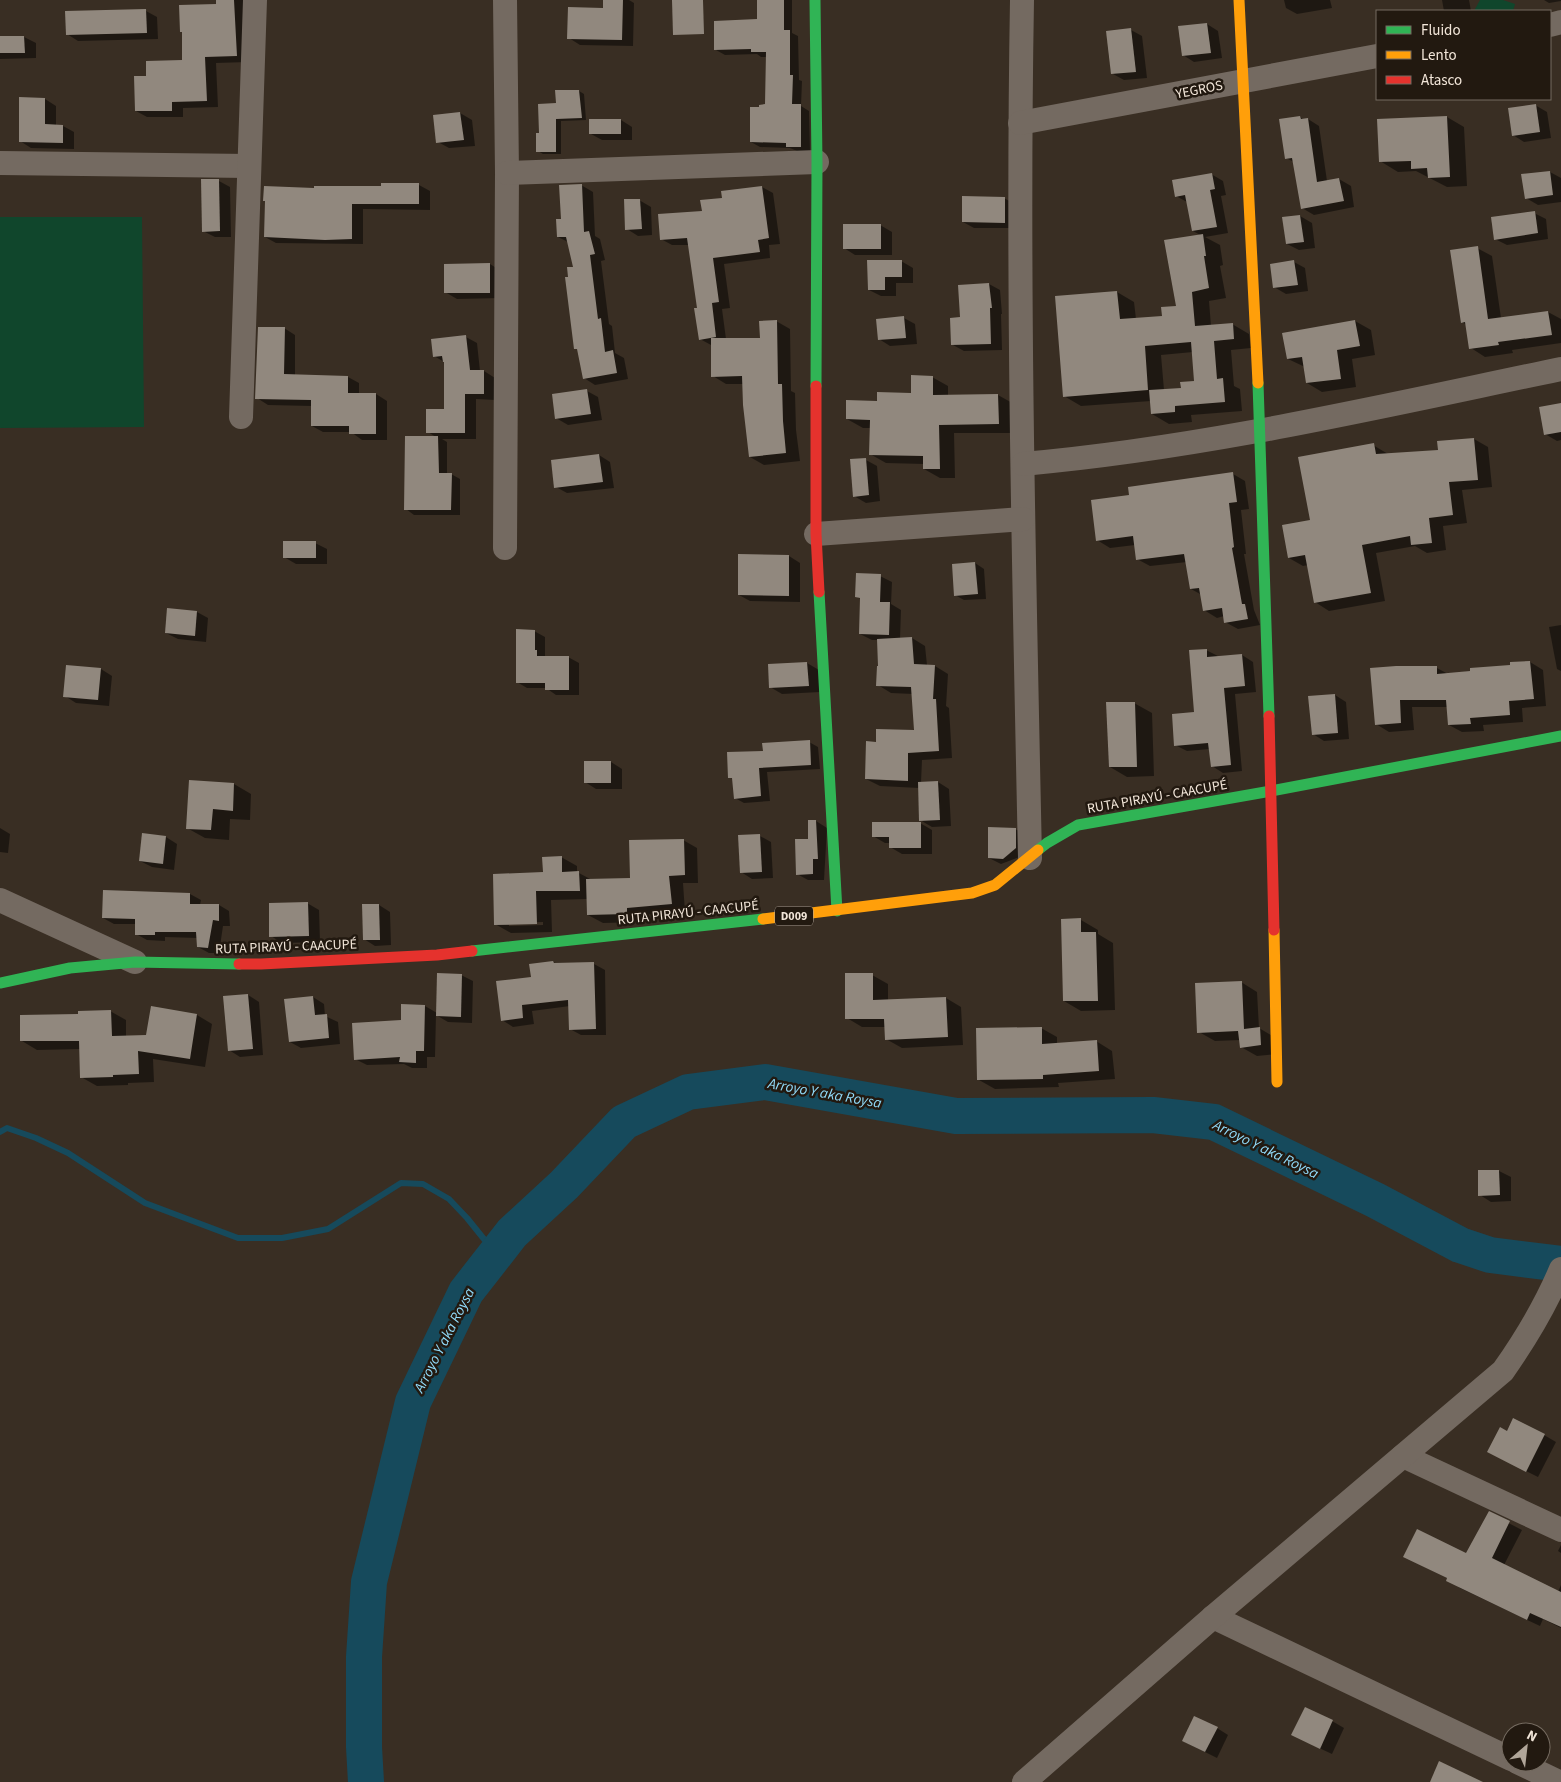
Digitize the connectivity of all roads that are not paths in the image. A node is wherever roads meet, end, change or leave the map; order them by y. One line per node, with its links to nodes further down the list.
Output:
1 (255, 0): 11 (street)
2 (505, 0): 12 (street)
3 (814, 0): 9 (street)
4 (1022, 0): 8 (street)
5 (1239, 0): 7 (street)
6 (1376, 56): 7 (street, YEGROS)
7 (1243, 81): 8 (street, YEGROS); 15 (street)
8 (1020, 123): 16 (street)
9 (817, 162): 12 (street); 18 (street)
10 (0, 163): 11 (street)
11 (250, 166): 14 (street)
12 (507, 173): 19 (street)
13 (1561, 369): 15 (street)
14 (240, 417)
15 (1260, 431): 16 (street); 21 (street)
16 (1022, 464): 17 (street)
17 (1023, 519): 18 (street); 22 (street)
18 (816, 534): 24 (street)
19 (505, 548)
20 (1561, 736): 21 (street, RUTA PIRAYÚ - CAACUPÉ / D009)
21 (1271, 791): 22 (street, RUTA PIRAYÚ - CAACUPÉ / D009); 27 (street)
22 (1030, 858): 24 (street, RUTA PIRAYÚ - CAACUPÉ / D009)
23 (0, 900): 25 (street)
24 (837, 911): 25 (street, RUTA PIRAYÚ - CAACUPÉ / D009)
25 (135, 962): 26 (street, RUTA PIRAYÚ - CAACUPÉ / D009)
26 (0, 983)
27 (1277, 1082)
28 (1561, 1269): 29 (street)
29 (1403, 1456): 30 (street); 31 (street)
30 (1561, 1530)
31 (1213, 1617): 32 (street); 34 (street)
32 (1501, 1754)
33 (1538, 1772): 35 (street)
34 (1024, 1782)
35 (1559, 1782)

